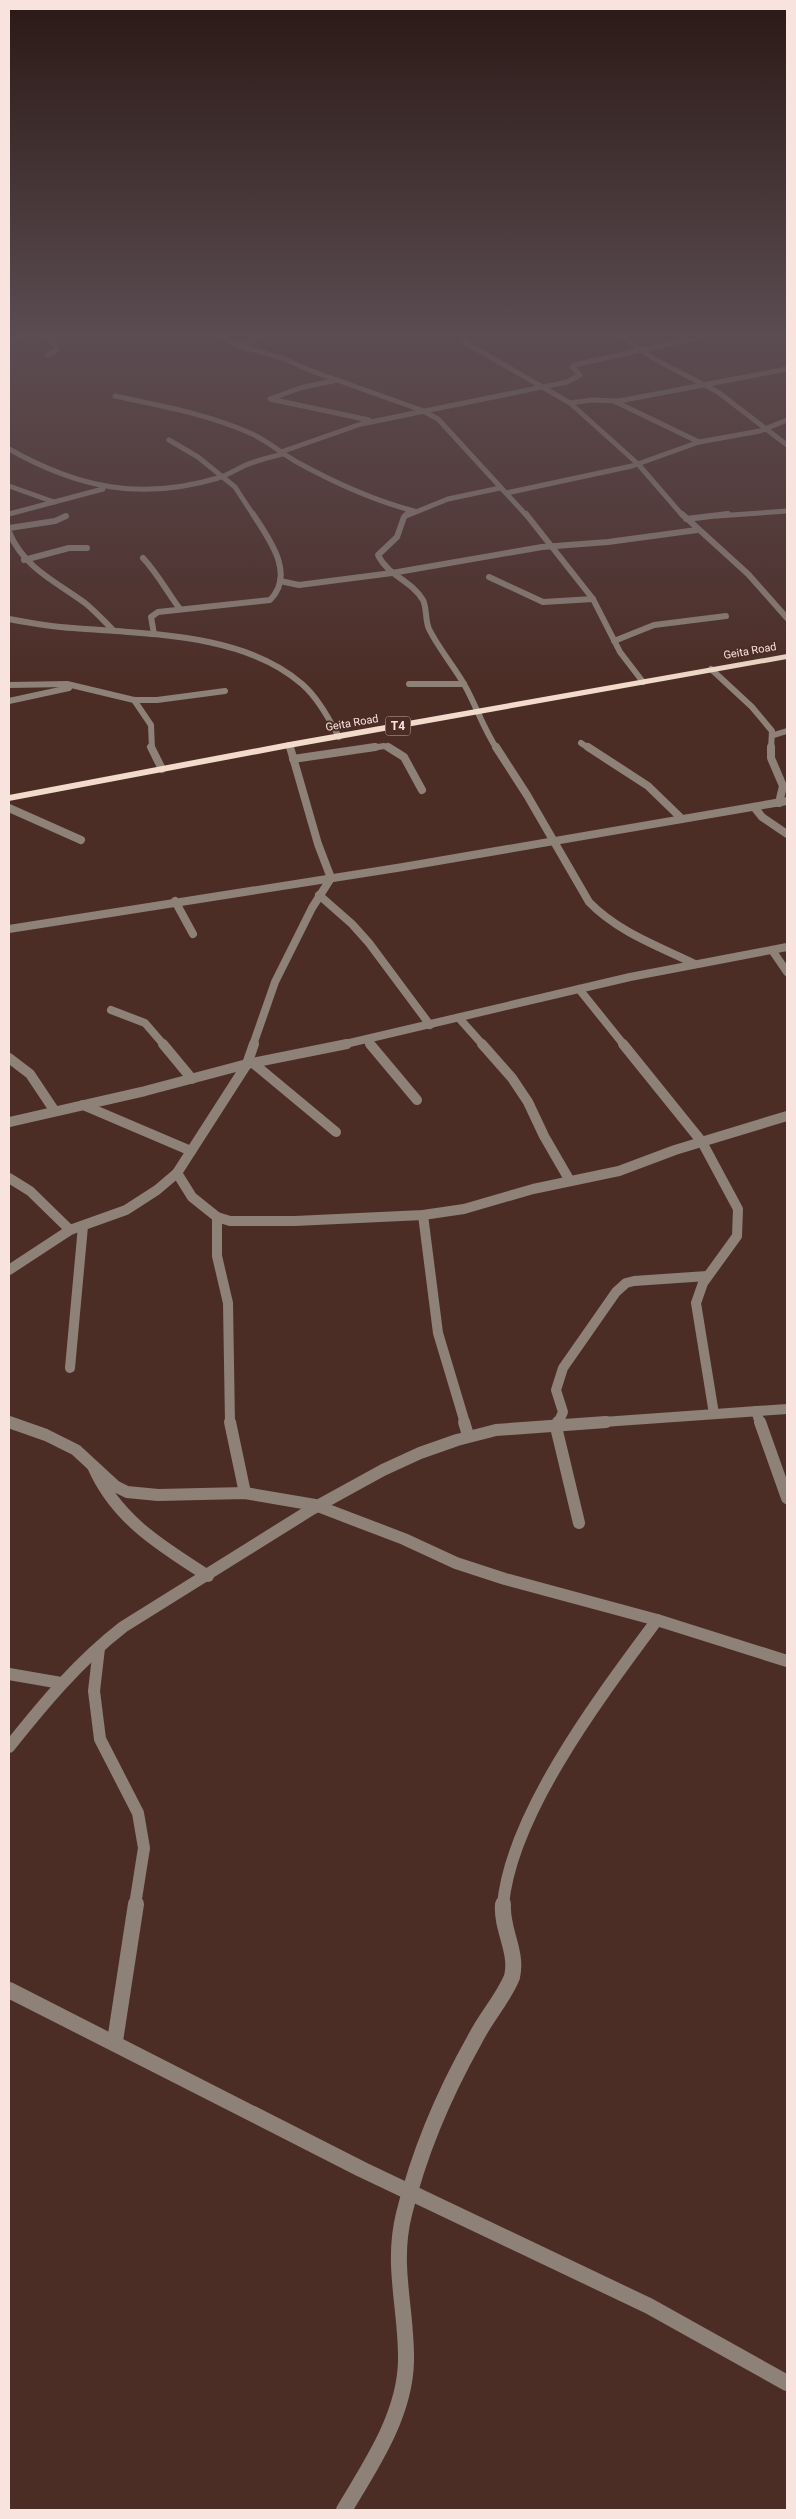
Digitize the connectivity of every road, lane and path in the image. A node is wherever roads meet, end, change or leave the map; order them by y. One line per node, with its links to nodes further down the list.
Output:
1 (11, 451): 9 (street)
2 (187, 451): 12 (street)
3 (278, 451): 8 (street)
4 (288, 451): 8 (street)
5 (467, 451): 15 (street)
6 (623, 451): 11 (street)
7 (675, 451): 11 (street)
8 (282, 453): 12 (street); 18 (street)
9 (20, 456): 10 (street); 14 (street)
10 (9, 459)
11 (638, 464): 16 (street); 22 (street)
12 (221, 477): 14 (street); 33 (street)
13 (9, 486): 17 (street)
14 (106, 488): 17 (street)
15 (500, 488): 16 (street); 18 (street)
16 (506, 493): 27 (street)
17 (54, 502): 20 (street)
18 (414, 511): 31 (street)
19 (787, 511): 22 (street)
20 (9, 514)
21 (66, 516): 23 (street)
22 (686, 520): 24 (street)
23 (9, 528)
24 (698, 530): 27 (street); 37 (street)
25 (9, 532): 26 (street)
26 (11, 545): 30 (street)
27 (550, 546): 31 (street); 34 (street)
28 (86, 548): 30 (street)
29 (143, 558): 35 (street)
30 (24, 560): 39 (street)
31 (392, 573): 33 (street); 46 (street)
32 (489, 577): 34 (street)
33 (280, 581): 35 (street)
34 (593, 599): 41 (street)
35 (180, 609): 40 (street)
36 (726, 616): 41 (street)
37 (787, 618)
38 (9, 619): 39 (street)
39 (114, 630): 40 (street)
40 (154, 634): 55 (street)
41 (614, 641): 44 (street)
42 (787, 656): 43 (highway, Geita Road / T4)
43 (711, 669): 44 (highway, Geita Road / T4); 54 (street)
44 (643, 682): 52 (highway, Geita Road / T4)
45 (409, 684): 46 (street)
46 (464, 684): 52 (street)
47 (9, 685): 48 (street)
48 (76, 686): 50 (street); 51 (street)
49 (226, 691): 50 (street)
50 (134, 700): 59 (street)
51 (9, 701)
52 (476, 712): 55 (highway, Geita Road / T4); 69 (street)
53 (787, 731): 54 (street)
54 (774, 735): 63 (street)
55 (339, 737): 57 (highway, Geita Road / T4)
56 (581, 743): 66 (street)
57 (289, 745): 58 (street); 59 (highway, Geita Road / T4)
58 (293, 759): 60 (street); 70 (street)
59 (162, 769): 61 (highway, Geita Road / T4)
60 (422, 790)
61 (9, 798)
62 (787, 801): 63 (street)
63 (779, 803): 64 (street)
64 (754, 807): 66 (street); 67 (street)
65 (9, 808): 68 (street)
66 (682, 820): 69 (street)
67 (787, 834)
68 (81, 840)
69 (554, 841): 70 (street); 77 (street)
70 (331, 878): 71 (street); 72 (street)
71 (319, 895): 82 (street); 85 (street)
72 (175, 901): 73 (street); 74 (street)
73 (9, 929)
74 (193, 934)
75 (787, 946): 76 (street)
76 (772, 950): 77 (street); 78 (street)
77 (695, 964): 79 (street)
78 (787, 972)
79 (579, 989): 81 (street); 93 (street)
80 (111, 1010): 86 (street)
81 (459, 1018): 82 (street); 97 (street)
82 (430, 1026): 83 (street)
83 (367, 1040): 85 (street); 87 (street)
84 (9, 1058): 89 (street)
85 (250, 1064): 86 (street); 92 (street); 94 (street)
86 (192, 1079): 88 (street)
87 (417, 1100)
88 (83, 1105): 89 (street); 94 (street)
89 (54, 1110): 91 (street)
90 (787, 1116): 93 (street)
91 (9, 1122)
92 (336, 1132)
93 (702, 1142): 97 (street); 103 (street)
94 (191, 1151): 95 (street)
95 (177, 1172): 99 (street); 100 (street)
96 (9, 1178): 101 (street)
97 (570, 1181): 98 (street)
98 (423, 1215): 99 (street); 110 (street)
99 (217, 1218): 112 (street)
100 (83, 1226): 101 (street); 104 (street)
101 (70, 1230): 102 (street)
102 (9, 1270)
103 (707, 1276): 107 (street); 109 (street)
104 (70, 1368)
105 (787, 1409): 106 (street)
106 (756, 1412): 107 (street); 113 (street)
107 (714, 1414): 109 (street)
108 (9, 1422): 111 (street)
109 (556, 1427): 110 (street); 115 (street)
110 (468, 1435): 114 (street)
111 (93, 1465): 112 (street); 116 (street)
112 (245, 1493): 114 (street)
113 (787, 1498)
114 (315, 1505): 116 (street); 117 (street)
115 (579, 1523)
116 (208, 1576): 118 (street)
117 (657, 1620): 119 (street); 125 (street)
118 (99, 1648): 121 (street); 124 (street)
119 (787, 1661)
120 (9, 1674): 121 (street)
121 (61, 1682): 122 (street)
122 (9, 1747)
123 (9, 1990): 124 (street)
124 (115, 2041): 125 (street)
125 (409, 2193): 126 (street); 127 (street)
126 (787, 2383)
127 (344, 2510)

